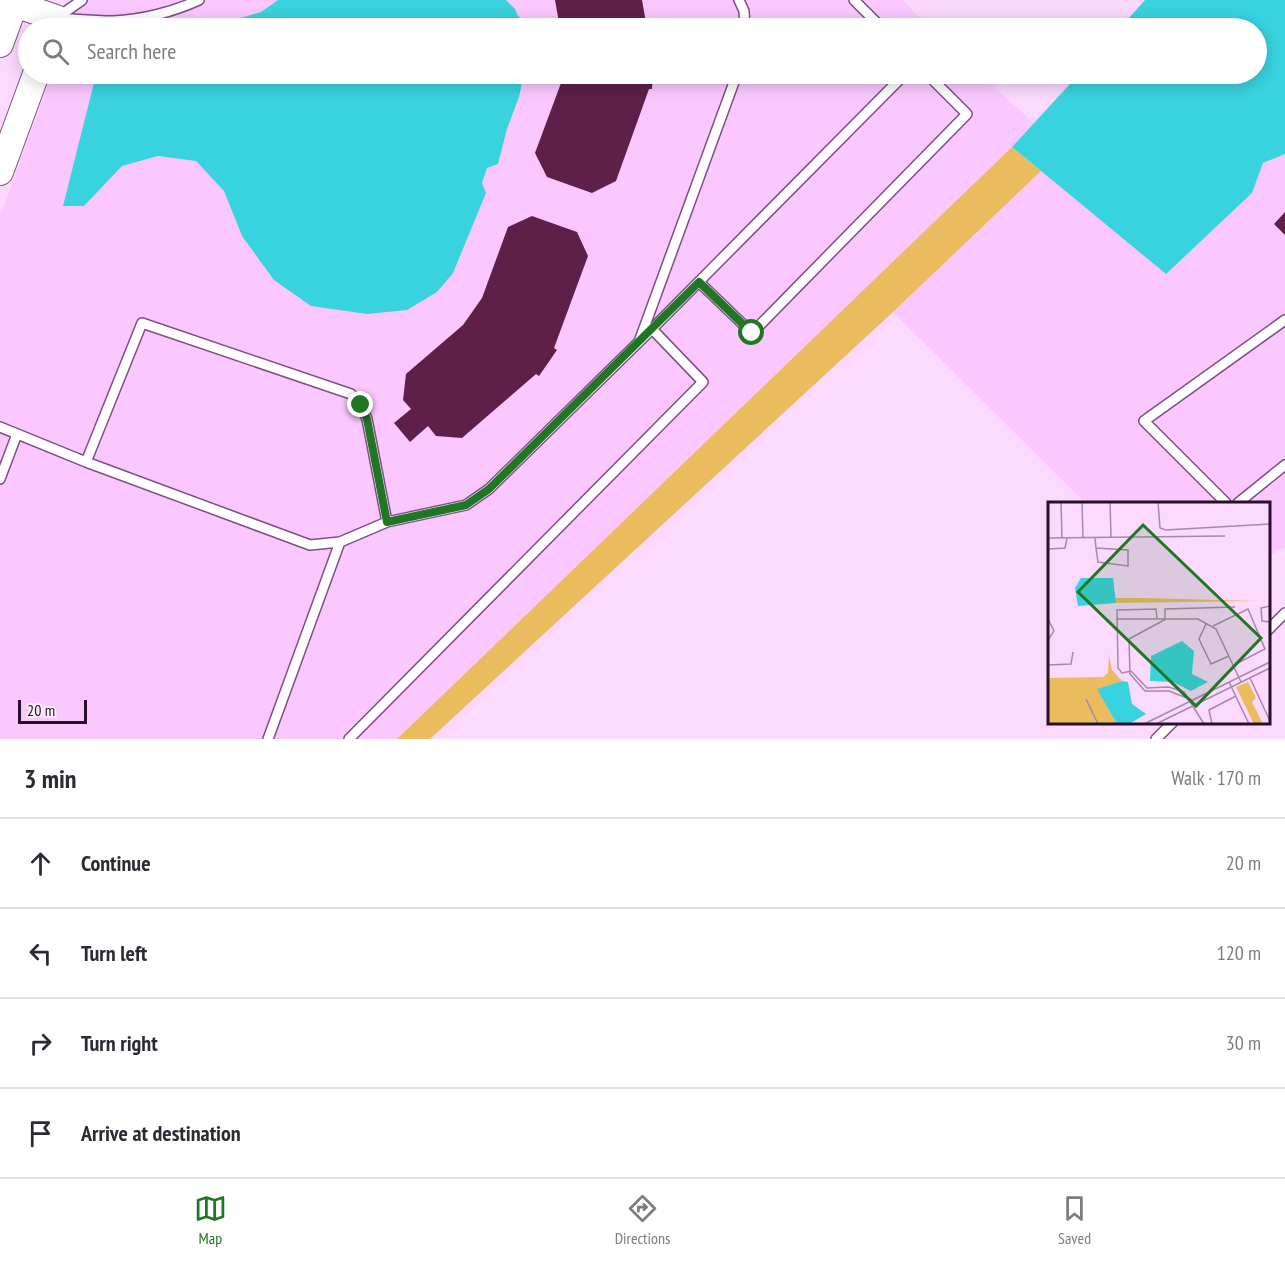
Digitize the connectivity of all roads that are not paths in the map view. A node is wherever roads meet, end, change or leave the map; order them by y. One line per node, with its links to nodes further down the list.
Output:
1 (82, 0): 6 (lane)
2 (199, 0): 8 (lane)
3 (739, 0): 9 (lane)
4 (854, 0): 10 (lane)
5 (11, 1): 6 (street); 11 (street)
6 (57, 16): 7 (lane)
7 (79, 18)
8 (133, 18)
9 (744, 18)
10 (872, 18)
11 (0, 44)
12 (32, 84): 16 (street)
13 (733, 84): 20 (lane)
14 (895, 84): 17 (lane)
15 (937, 84): 17 (lane)
16 (0, 172)
17 (699, 282): 19 (lane)
18 (1285, 320): 26 (lane)
19 (652, 329): 20 (lane); 34 (lane)
20 (639, 342): 28 (lane)
21 (0, 427): 22 (lane)
22 (17, 434): 23 (lane); 25 (lane)
23 (86, 462): 28 (lane); 29 (lane)
24 (1285, 465): 27 (lane)
25 (0, 479)
26 (1224, 502)
27 (1240, 502)
28 (387, 522): 29 (lane)
29 (340, 542): 33 (lane)
30 (1285, 613): 31 (lane)
31 (1270, 629)
32 (1172, 724): 35 (lane)
33 (268, 739)
34 (349, 739)
35 (1156, 739)

